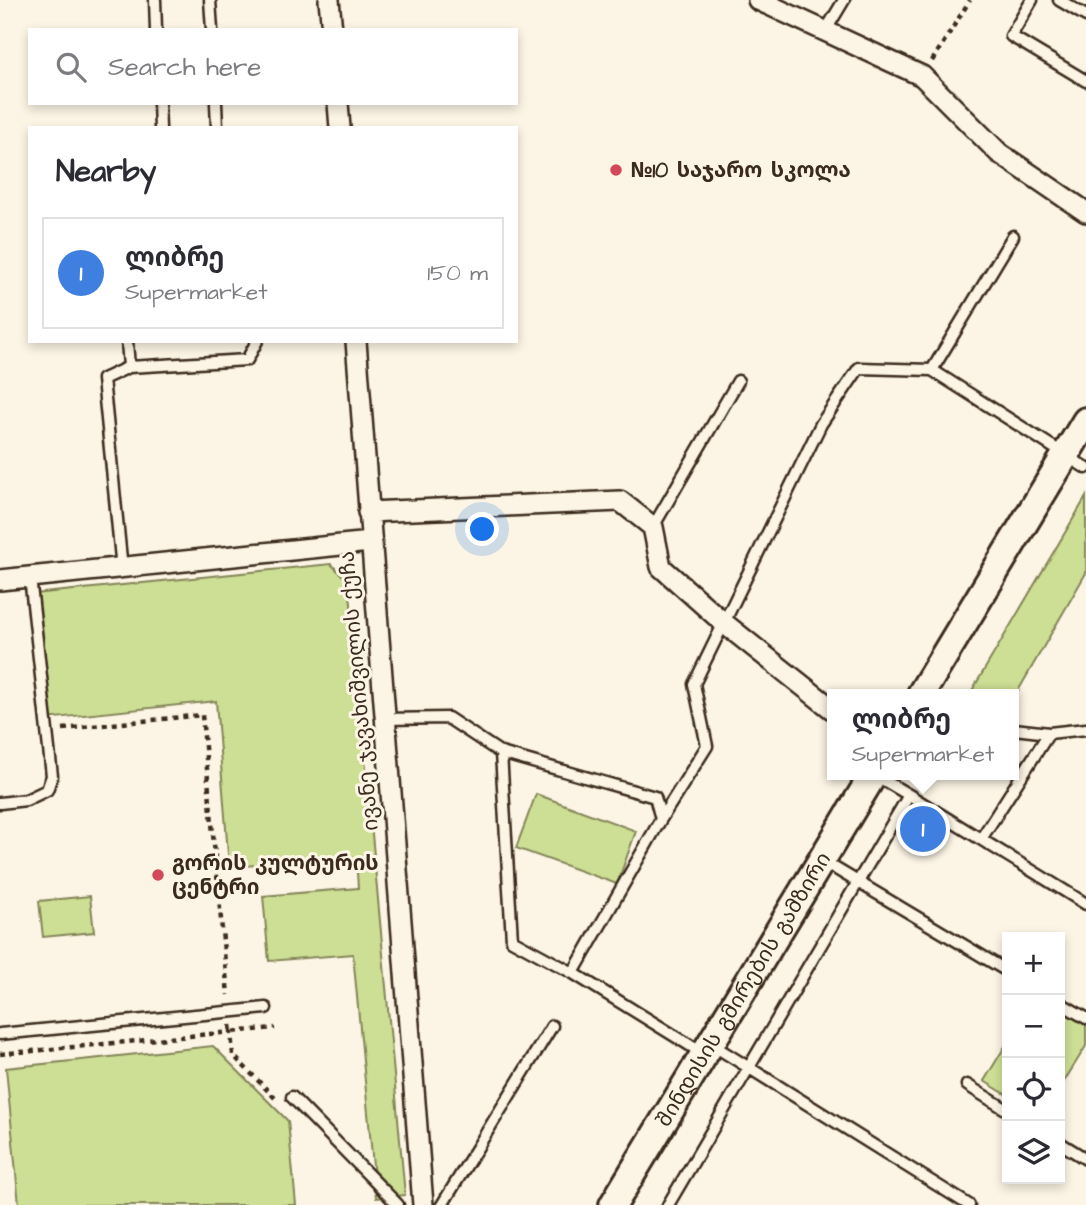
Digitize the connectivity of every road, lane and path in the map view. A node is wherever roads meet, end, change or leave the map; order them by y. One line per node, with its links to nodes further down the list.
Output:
1 (155, 0): 11 (lane)
2 (210, 0): 12 (lane)
3 (329, 0): 13 (street)
4 (758, 0): 9 (street)
5 (844, 0): 14 (lane)
6 (970, 0): 15 (path)
7 (1032, 0): 16 (lane)
8 (1059, 0): 10 (lane)
9 (783, 4): 14 (street)
10 (1086, 16)
11 (156, 28)
12 (212, 28)
13 (332, 28)
14 (826, 30): 15 (street)
15 (922, 76): 23 (street)
16 (1086, 81)
17 (159, 105): 20 (lane)
18 (216, 105): 21 (lane)
19 (338, 105): 22 (street)
20 (160, 126)
21 (217, 126)
22 (340, 126)
23 (1086, 212)
24 (1013, 236): 29 (lane)
25 (127, 343): 28 (lane)
26 (256, 343): 28 (lane)
27 (356, 343): 33 (street, ივანე ჯავახიშვილის ქუჩა)
28 (129, 367): 36 (lane)
29 (932, 370): 32 (lane); 39 (lane)
30 (738, 381): 34 (lane)
31 (1086, 421): 32 (main road)
32 (1075, 462): 40 (main road)
33 (368, 512): 34 (street); 35 (street, ივანე ჯავახიშვილის ქუჩა)
34 (653, 527): 39 (street)
35 (370, 542): 36 (street); 42 (street, ივანე ჯავახიშვილის ქუჩა)
36 (122, 569): 37 (street)
37 (30, 577): 38 (street); 44 (lane)
38 (0, 580)
39 (725, 624): 41 (street); 54 (lane)
40 (924, 689)
41 (827, 705)
42 (384, 719): 47 (lane); 79 (street, ივანე ჯავახიშვილის ქუჩა)
43 (1086, 729): 46 (lane)
44 (48, 730): 53 (lane); 63 (path)
45 (1019, 730): 46 (lane)
46 (1049, 733): 50 (lane)
47 (500, 753): 54 (lane); 60 (lane)
48 (871, 780): 56 (main road, შინდისის გმირების გამზირი)
49 (883, 780): 52 (lane)
50 (1019, 780)
51 (1019, 780): 55 (lane)
52 (909, 795): 55 (lane); 57 (lane)
53 (0, 803)
54 (661, 819): 60 (lane)
55 (981, 839): 58 (lane)
56 (821, 860): 57 (lane); 69 (main road, შინდისის გმირების გამზირი)
57 (858, 882): 59 (lane); 71 (lane)
58 (1086, 904)
59 (1002, 968)
60 (573, 972): 69 (lane)
61 (1065, 1006): 64 (lane)
62 (266, 1008): 63 (lane)
63 (229, 1012): 67 (path); 68 (lane)
64 (1086, 1018)
65 (552, 1026): 80 (lane)
66 (275, 1028): 67 (path)
67 (231, 1032): 70 (path); 75 (path)
68 (0, 1034)
69 (707, 1049): 71 (lane); 81 (main road, შინდისის გმირების გამზირი)
70 (0, 1054)
71 (749, 1068): 82 (lane); 83 (lane)
72 (967, 1085): 74 (lane)
73 (292, 1097): 78 (lane)
74 (1002, 1107)
75 (287, 1110)
76 (1065, 1146): 77 (lane)
77 (1086, 1159)
78 (398, 1205)
79 (423, 1205)
80 (442, 1205)
81 (613, 1205)
82 (667, 1205)
83 (969, 1205)

